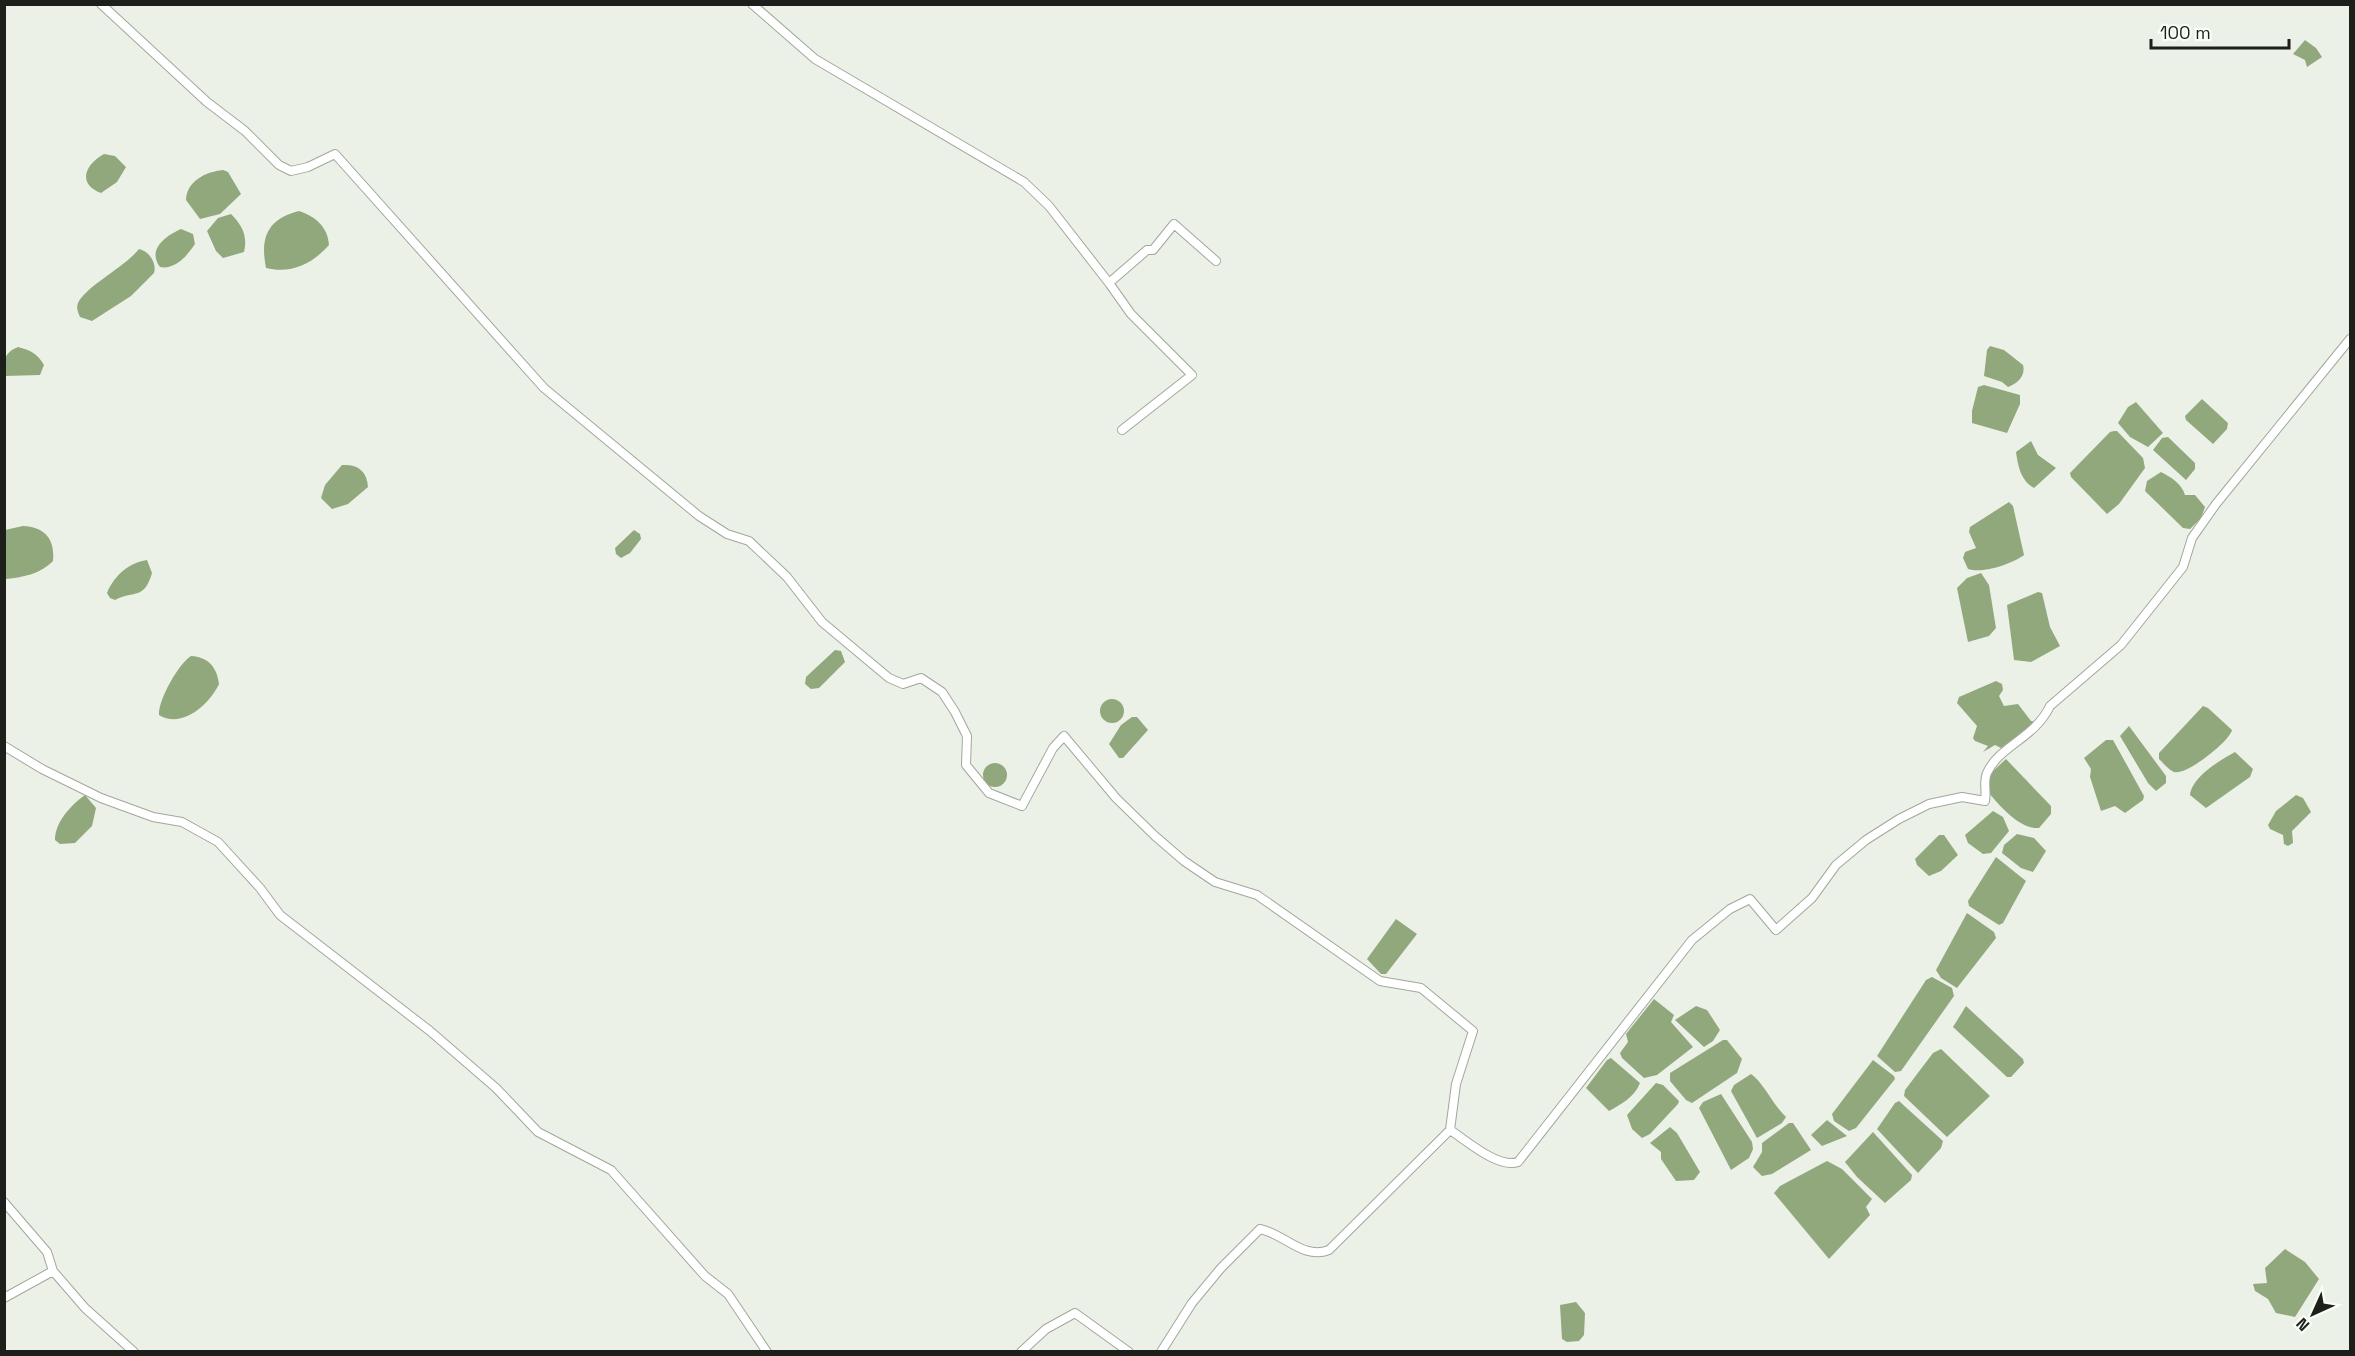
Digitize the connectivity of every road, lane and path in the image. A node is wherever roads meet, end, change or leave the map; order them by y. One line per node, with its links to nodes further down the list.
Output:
1 (101, 4): 8 (street)
2 (752, 4): 4 (street)
3 (1216, 261): 4 (street)
4 (1108, 283): 6 (street)
5 (2350, 339): 8 (street)
6 (1122, 430)
7 (4, 746): 14 (street)
8 (1450, 1130): 12 (street)
9 (4, 1202): 10 (street)
10 (53, 1271): 11 (street); 13 (street)
11 (4, 1298)
12 (1164, 1351)
13 (134, 1352)
14 (767, 1352)
15 (1021, 1352): 16 (street)
16 (1129, 1352)

